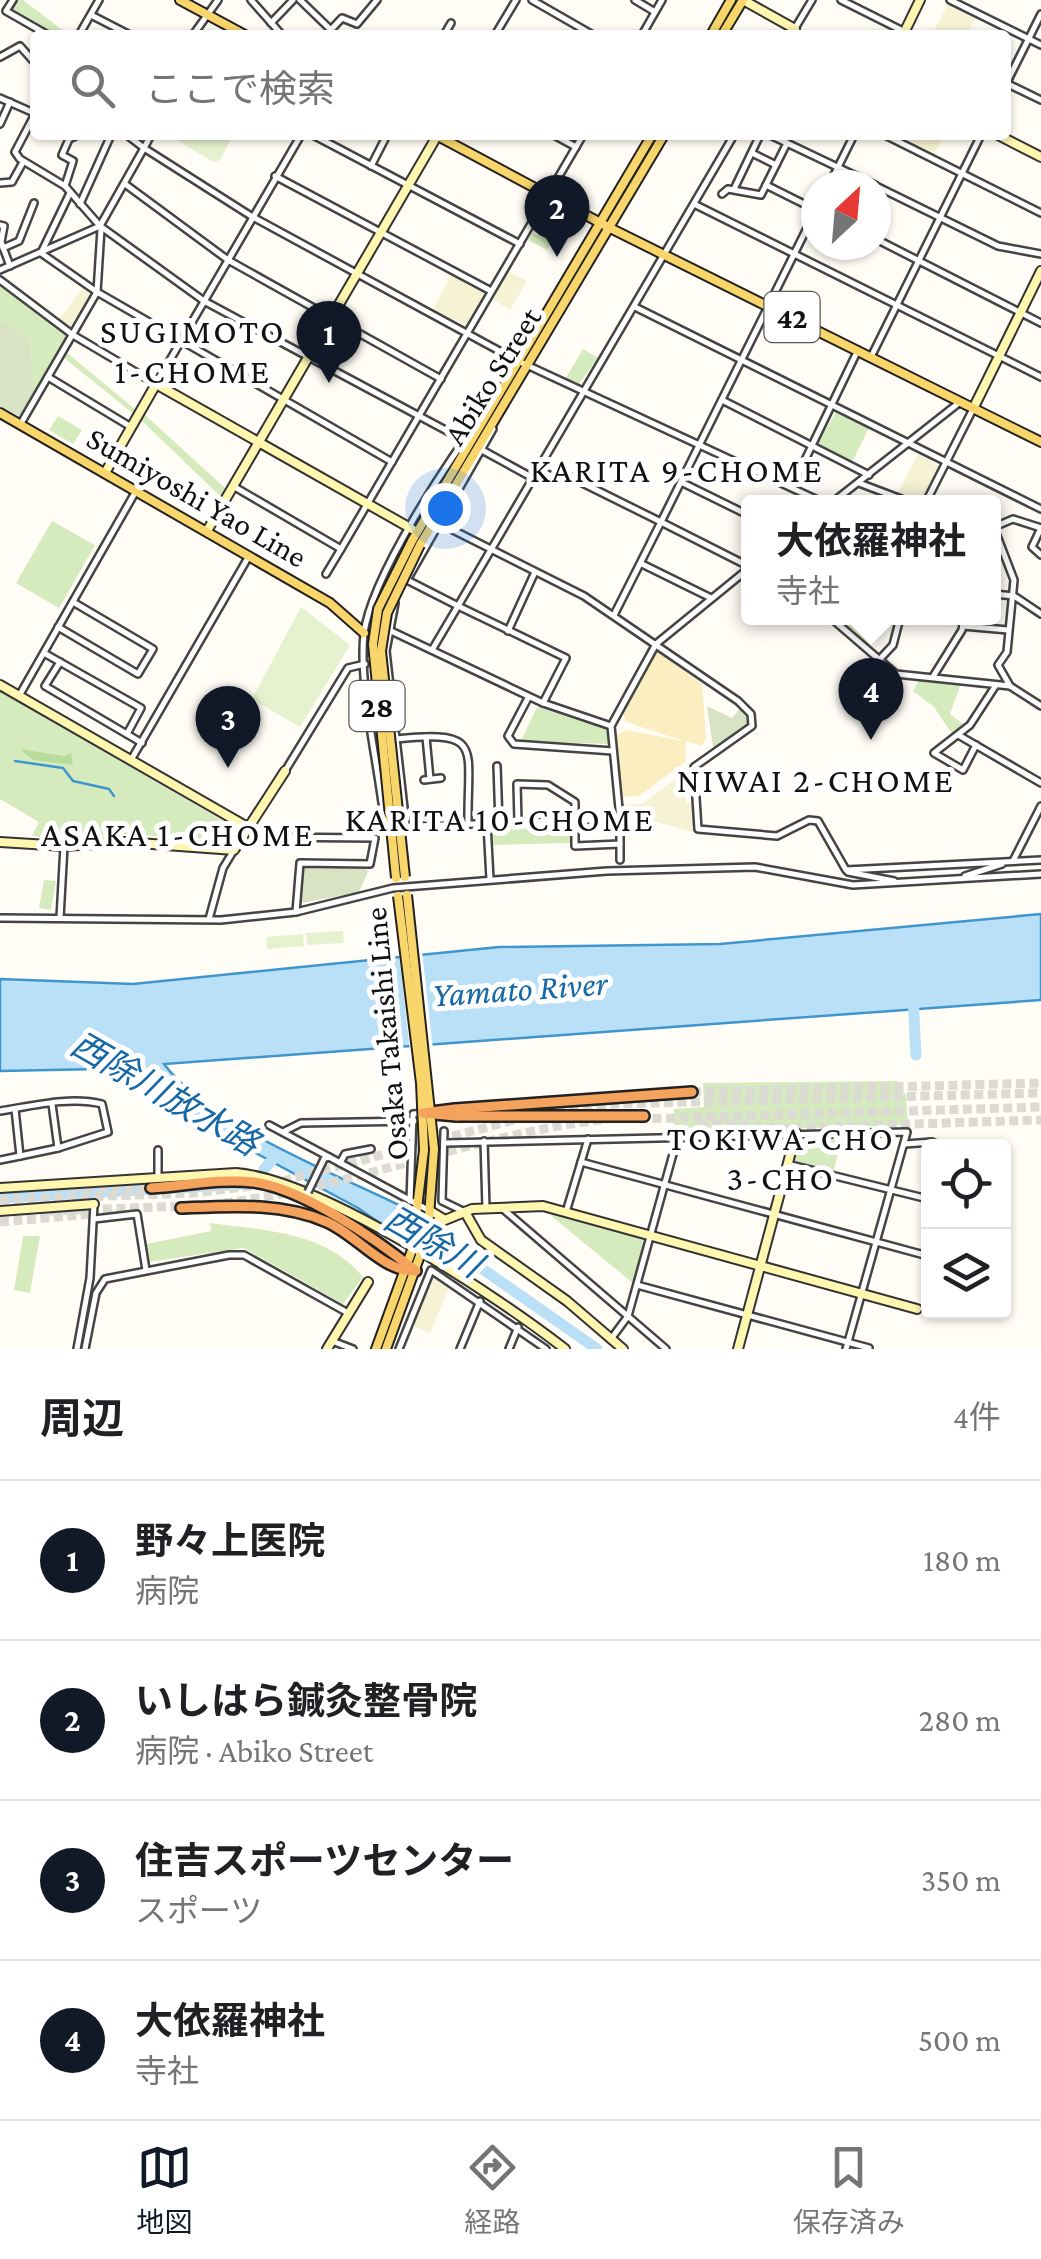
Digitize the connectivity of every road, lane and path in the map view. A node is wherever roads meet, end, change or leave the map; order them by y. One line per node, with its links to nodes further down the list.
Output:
1 (12, 0): 25 (street)
2 (99, 0): 20 (street)
3 (180, 0): 19 (main road)
4 (218, 0): 19 (street)
5 (250, 0): 22 (street)
6 (297, 0): 22 (street); 31 (street)
7 (378, 0): 24 (street)
8 (516, 0): 35 (street)
9 (532, 0): 36 (street)
10 (635, 0): 18 (street)
11 (662, 0): 18 (street)
12 (731, 0): 38 (main road)
13 (743, 0): 39 (main road); 40 (street)
14 (812, 0): 41 (street)
15 (841, 0): 42 (street)
16 (920, 0): 43 (street)
17 (950, 0): 44 (street)
18 (655, 12): 37 (street)
19 (205, 13): 28 (street); 29 (main road)
20 (92, 14): 26 (street); 27 (street)
21 (1041, 14): 44 (street)
22 (271, 23): 30 (street)
23 (451, 23): 34 (street)
24 (358, 24): 32 (street); 33 (street)
25 (39, 30)
26 (82, 30)
27 (121, 30)
28 (196, 30)
29 (237, 30)
30 (277, 30)
31 (327, 30)
32 (331, 30)
33 (361, 30)
34 (447, 30)
35 (498, 30)
36 (584, 30)
37 (645, 30)
38 (714, 30)
39 (725, 30)
40 (789, 30)
41 (796, 30)
42 (898, 30)
43 (908, 30)
44 (1029, 38): 45 (street); 48 (street)
45 (1041, 45)
46 (0, 57): 47 (street)
47 (30, 57)
48 (1011, 73)
49 (1011, 85): 51 (street)
50 (0, 98): 52 (street)
51 (1041, 100)
52 (10, 102): 53 (street); 54 (street)
53 (30, 112)
54 (0, 124)
55 (30, 124): 81 (street)
56 (65, 140): 93 (street)
57 (106, 140): 101 (street)
58 (134, 140): 78 (street)
59 (148, 140): 78 (street)
60 (298, 140): 88 (street)
61 (323, 140): 83 (street)
62 (384, 140): 83 (street)
63 (434, 140): 90 (street)
64 (446, 140): 98 (main road, 42)
65 (563, 140): 77 (street)
66 (580, 140): 77 (street)
67 (649, 140): 108 (main road, Abiko Street / 28)
68 (661, 140): 108 (main road, Abiko Street / 28)
69 (731, 140): 102 (street)
70 (758, 140): 79 (street)
71 (780, 140): 76 (street)
72 (851, 140): 84 (street)
73 (895, 140): 87 (street)
74 (979, 140): 87 (street)
75 (1008, 140): 80 (street)
76 (786, 143): 82 (street); 84 (street)
77 (576, 147): 98 (street)
78 (144, 148): 89 (street); 104 (street)
79 (752, 153): 82 (street); 94 (street)
80 (1041, 157)
81 (22, 164): 92 (street); 93 (street)
82 (776, 165): 91 (street)
83 (371, 166): 90 (street)
84 (838, 166): 85 (street); 86 (street)
85 (836, 170)
86 (846, 170)
87 (962, 174): 103 (street); 105 (street)
88 (275, 176): 104 (street); 109 (street)
89 (125, 184): 107 (street); 119 (street)
90 (408, 184): 109 (street); 111 (street)
91 (766, 185): 94 (street); 99 (street)
92 (1, 186)
93 (65, 186): 95 (street)
94 (734, 190): 97 (street)
95 (70, 193): 101 (street); 114 (street)
96 (891, 193): 105 (street)
97 (722, 194)
98 (548, 195): 108 (main road, 42); 111 (street)
99 (801, 202)
100 (34, 203): 113 (street)
101 (80, 204): 107 (street)
102 (694, 204): 116 (street); 117 (street)
103 (1041, 212)
104 (252, 216): 119 (street); 123 (street)
105 (940, 218): 115 (street); 118 (street)
106 (0, 225): 113 (street)
107 (100, 226): 114 (street); 126 (street); 127 (street)
108 (605, 226): 116 (main road, 42); 142 (main road, Abiko Street / 28)
109 (380, 232): 123 (street); 125 (street)
110 (801, 242): 117 (street)
111 (520, 244): 125 (street)
112 (891, 246): 118 (street)
113 (3, 248): 120 (street)
114 (41, 253): 120 (street); 126 (street)
115 (1041, 254)
116 (664, 255): 129 (main road, 42); 130 (street)
117 (795, 255): 128 (street); 129 (street)
118 (919, 259): 128 (street); 131 (street)
119 (228, 260): 127 (street); 132 (street)
120 (10, 266): 121 (street)
121 (0, 270)
122 (1041, 271): 131 (street)
123 (354, 275): 132 (street); 134 (street)
124 (0, 280): 135 (street)
125 (491, 291): 134 (street)
126 (97, 292): 135 (street); 136 (street)
127 (204, 301): 136 (street); 139 (street)
128 (897, 304): 138 (street); 140 (street)
129 (769, 306): 137 (main road, 42); 141 (street)
130 (635, 307): 141 (street); 148 (street)
131 (1021, 312): 133 (street); 138 (street)
132 (332, 316): 139 (street); 145 (street)
133 (1041, 322)
134 (468, 333): 142 (street); 145 (street)
135 (73, 334): 143 (street); 146 (street)
136 (181, 340): 146 (street); 150 (street)
137 (858, 350): 140 (main road, 42); 153 (street)
138 (999, 356): 144 (street); 154 (street)
139 (308, 357): 150 (street); 156 (street)
140 (871, 357): 152 (main road, 42)
141 (741, 361): 151 (street); 153 (street)
142 (525, 364): 147 (main road, Abiko Street / 28); 148 (street); 149 (main road, Abiko Street / 28)
143 (48, 377): 157 (street); 158 (street)
144 (1041, 377)
145 (442, 379): 156 (street)
146 (156, 384): 158 (street); 160 (street)
147 (506, 384): 159 (street); 190 (main road, Abiko Street / 28)
148 (585, 390): 163 (street); 167 (street)
149 (511, 395): 165 (street); 190 (main road, Abiko Street / 28)
150 (283, 399): 160 (street); 166 (street)
151 (722, 400): 163 (street); 164 (street)
152 (960, 402): 154 (main road, 42); 162 (street)
153 (831, 404): 162 (street); 164 (street)
154 (973, 408): 161 (main road, 42); 168 (street)
155 (0, 413): 157 (main road, Sumiyoshi Yao Line)
156 (419, 417): 159 (street); 166 (street)
157 (20, 424): 169 (main road, Sumiyoshi Yao Line)
158 (131, 427): 169 (street)
159 (464, 440): 187 (street)
160 (258, 442): 174 (street); 181 (street)
161 (1041, 442)
162 (910, 444): 168 (street); 170 (street)
163 (700, 445): 172 (street); 175 (street)
164 (810, 445): 170 (street); 175 (street)
165 (482, 450): 171 (street); 185 (street)
166 (392, 462): 181 (street)
167 (542, 463): 171 (street); 184 (street)
168 (946, 463): 180 (street); 182 (street)
169 (105, 473): 176 (main road, Sumiyoshi Yao Line)
170 (869, 475): 173 (street)
171 (534, 478): 192 (street)
172 (681, 482): 183 (street); 184 (street)
173 (859, 482): 178 (street); 179 (street)
174 (233, 486): 188 (street); 191 (street)
175 (792, 488): 177 (street)
176 (136, 492): 188 (main road, Sumiyoshi Yao Line); 206 (street)
177 (807, 495)
178 (842, 495)
179 (883, 495)
180 (930, 495)
181 (368, 506): 187 (street); 191 (street)
182 (1041, 510)
183 (741, 512)
184 (661, 522): 195 (street); 196 (street)
185 (440, 523): 192 (street); 200 (street)
186 (1001, 525): 193 (street)
187 (412, 529): 201 (street)
188 (206, 531): 194 (main road, Sumiyoshi Yao Line)
189 (1001, 542): 203 (street)
190 (416, 543): 271 (main road, Abiko Street / 28, bridge)
191 (341, 548): 199 (street)
192 (492, 550): 197 (street); 207 (street)
193 (1041, 555)
194 (249, 556): 217 (main road, Sumiyoshi Yao Line); 240 (street)
195 (641, 563): 204 (street); 209 (street)
196 (741, 563)
197 (535, 572): 209 (street); 215 (street)
198 (741, 573): 204 (street)
199 (326, 574)
200 (407, 580): 205 (street); 207 (street)
201 (376, 594): 205 (street); 217 (street)
202 (1001, 595): 203 (street)
203 (1014, 596): 208 (street); 216 (street)
204 (711, 598): 218 (street)
205 (396, 601): 214 (street)
206 (73, 602): 213 (street); 213 (street)
207 (458, 606): 215 (street); 219 (street)
208 (1041, 614)
209 (614, 616): 218 (street)
210 (839, 625): 222 (street)
211 (897, 625): 222 (street)
212 (963, 626): 216 (street); 225 (street)
213 (58, 627): 221 (street)
214 (388, 630): 219 (street); 220 (street)
215 (508, 630): 233 (street)
216 (1008, 630): 228 (street)
217 (364, 633): 220 (street); 224 (street)
218 (656, 644): 235 (street); 266 (street)
219 (432, 650): 230 (street)
220 (386, 651): 231 (street)
221 (44, 653): 223 (street); 229 (street)
222 (879, 660): 225 (street)
223 (60, 662): 236 (street); 236 (street)
224 (365, 664): 232 (street); 245 (street)
225 (934, 676): 227 (street)
226 (0, 685): 229 (street)
227 (996, 685): 228 (street); 238 (street)
228 (1010, 686): 234 (street)
229 (19, 696): 243 (street)
230 (528, 698): 233 (street); 242 (street)
231 (392, 701): 232 (street); 239 (street)
232 (370, 704): 255 (street)
233 (543, 704): 235 (street)
234 (1041, 706)
235 (612, 726): 242 (street)
236 (127, 734): 240 (street)
237 (426, 736): 239 (street); 246 (street); 253 (street)
238 (960, 736): 241 (street); 241 (street)
239 (396, 739): 255 (street)
240 (142, 742): 243 (street)
241 (976, 745): 247 (street)
242 (613, 751): 249 (street)
243 (131, 760): 256 (street)
244 (496, 770): 252 (street)
245 (285, 771): 256 (street)
246 (441, 778)
247 (1041, 783)
248 (1041, 806): 258 (street)
249 (620, 819): 250 (street); 260 (street)
250 (576, 820): 251 (street); 251 (street); 260 (street)
251 (518, 822): 252 (street)
252 (499, 823): 254 (street)
253 (468, 824): 254 (street); 255 (street)
254 (487, 824): 268 (street)
255 (406, 825)
256 (248, 828): 262 (street); 272 (street)
257 (1041, 828): 258 (street)
258 (1030, 829): 264 (street)
259 (0, 842): 261 (street)
260 (620, 844): 263 (street)
261 (64, 846): 262 (street); 274 (street)
262 (234, 850): 275 (street)
263 (620, 860)
264 (1014, 860): 265 (street); 266 (street); 269 (street)
265 (1041, 860)
266 (846, 870): 270 (street)
267 (1041, 874): 269 (street)
268 (490, 878): 270 (street); 271 (street)
269 (957, 878): 270 (street)
270 (896, 883)
271 (402, 887): 272 (street); 281 (main road, Osaka Takaishi Line / 28, bridge)
272 (296, 912): 275 (street)
273 (0, 918): 274 (street)
274 (60, 919): 275 (street)
275 (209, 919)
276 (692, 1092): 280 (highway)
277 (52, 1104): 278 (street); 294 (street); 294 (street)
278 (15, 1109): 279 (street); 297 (street)
279 (0, 1111)
280 (456, 1112): 281 (highway, bridge); 282 (highway)
281 (433, 1113): 283 (street); 315 (main road, Osaka Takaishi Line / 28, bridge)
282 (644, 1116)
283 (414, 1121): 285 (street); 309 (street)
284 (270, 1125): 285 (street)
285 (283, 1132): 298 (street)
286 (444, 1132): 291 (street)
287 (796, 1133): 288 (street); 293 (street); 302 (street)
288 (678, 1136): 289 (street); 304 (street)
289 (588, 1139): 290 (street); 300 (street)
290 (484, 1141): 291 (street); 313 (street)
291 (445, 1143): 316 (street)
292 (921, 1143): 293 (street)
293 (905, 1144): 306 (street)
294 (58, 1148): 297 (street)
295 (371, 1149): 301 (street)
296 (158, 1150): 303 (street)
297 (20, 1156): 299 (street)
298 (327, 1158): 301 (street); 307 (street, bridge)
299 (0, 1160)
300 (581, 1162): 304 (street); 317 (street)
301 (340, 1163): 309 (street)
302 (788, 1164): 306 (street); 318 (street)
303 (155, 1183): 305 (street); 307 (street); 325 (highway)
304 (665, 1184): 318 (street); 320 (street)
305 (0, 1188)
306 (892, 1190): 308 (street); 321 (street)
307 (308, 1192): 322 (street)
308 (921, 1197)
309 (410, 1201): 315 (street)
310 (94, 1204): 314 (street); 319 (street)
311 (501, 1207): 313 (street); 317 (street); 334 (street)
312 (181, 1208): 325 (highway)
313 (486, 1208): 316 (street)
314 (0, 1211)
315 (424, 1211): 316 (street); 322 (main road, Osaka Takaishi Line / 28, bridge)
316 (465, 1212): 336 (street)
317 (566, 1212): 320 (street)
318 (774, 1214): 321 (street); 324 (street)
319 (94, 1219): 326 (street); 340 (street)
320 (651, 1235): 324 (street); 328 (street)
321 (877, 1242): 323 (street); 329 (street)
322 (417, 1250): 325 (main road, Osaka Takaishi Line / 28); 349 (street)
323 (921, 1254)
324 (760, 1266): 329 (street); 333 (street)
325 (410, 1269): 343 (main road, Osaka Takaishi Line / 28); 344 (main road, Osaka Takaishi Line / 28)
326 (146, 1270): 332 (street); 341 (street)
327 (368, 1282): 332 (street)
328 (637, 1286): 333 (street); 334 (street)
329 (862, 1294): 331 (street); 338 (street)
330 (480, 1301): 335 (street); 345 (street); 346 (street)
331 (916, 1310)
332 (348, 1313): 337 (street)
333 (746, 1315): 338 (street); 352 (street)
334 (628, 1316): 336 (street); 351 (street)
335 (518, 1327): 347 (street); 348 (street)
336 (612, 1338): 350 (street)
337 (330, 1345): 342 (street)
338 (847, 1346): 339 (street)
339 (869, 1348)
340 (77, 1349)
341 (85, 1349)
342 (353, 1349)
343 (376, 1349)
344 (386, 1349)
345 (399, 1349)
346 (460, 1349)
347 (509, 1349)
348 (546, 1349)
349 (566, 1349)
350 (623, 1349)
351 (666, 1349)
352 (738, 1349)

